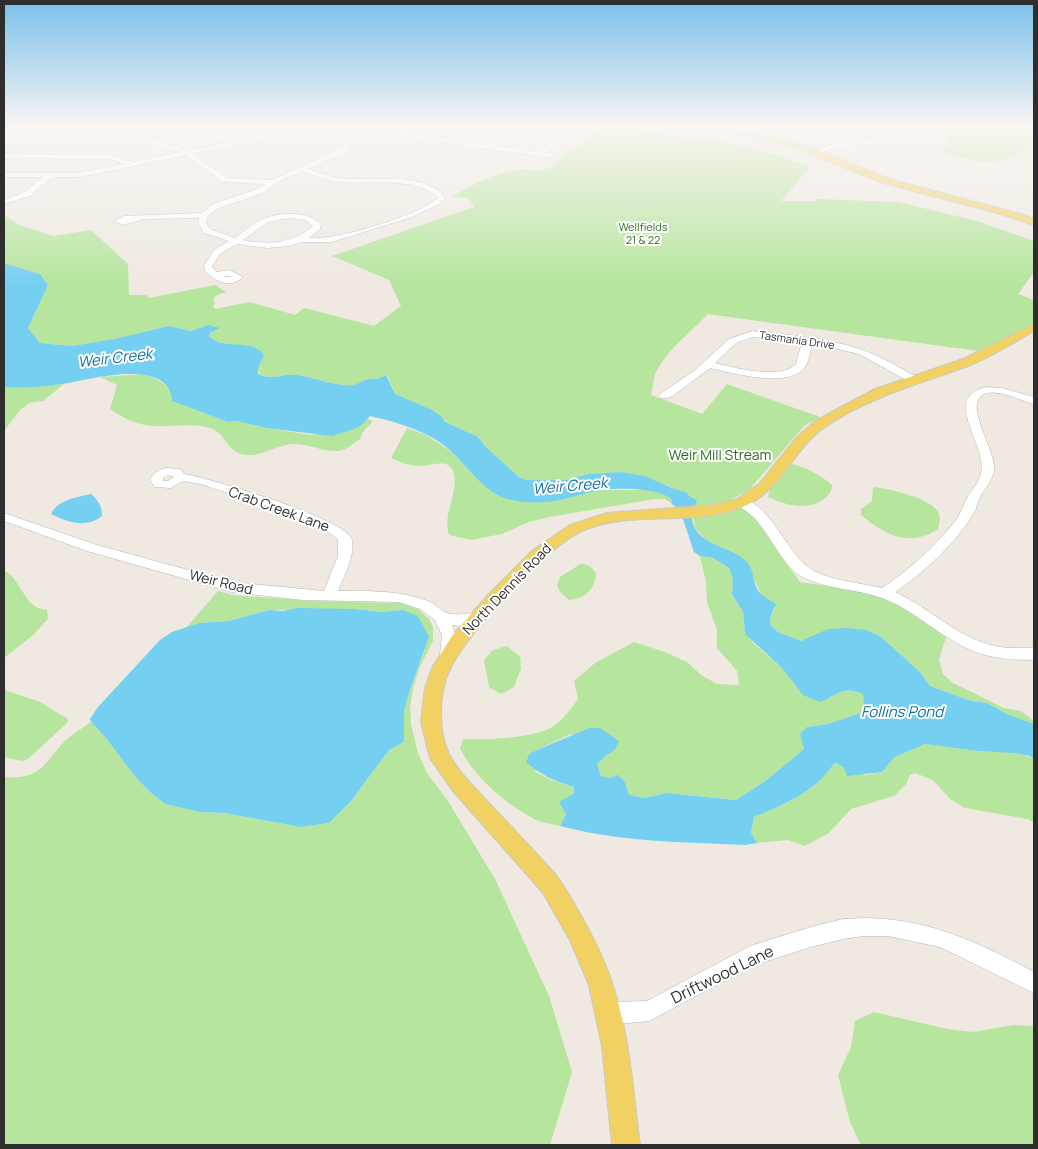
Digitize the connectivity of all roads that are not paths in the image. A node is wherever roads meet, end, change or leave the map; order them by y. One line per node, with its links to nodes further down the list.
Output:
1 (46, 179): 7 (street)
2 (224, 179): 6 (street)
3 (280, 179): 6 (street)
4 (333, 179): 11 (street)
5 (880, 179): 10 (main road)
6 (272, 182): 8 (street)
7 (4, 202)
8 (204, 215): 9 (street); 12 (street)
9 (143, 217)
10 (1034, 222)
11 (301, 239): 12 (street); 12 (street)
12 (236, 241): 13 (street)
13 (214, 275)
14 (1034, 327): 17 (main road, North Dennis Road)
15 (807, 341): 16 (street, Tasmania Drive); 16 (street); 17 (street, Tasmania Drive)
16 (708, 364): 18 (street, Tasmania Drive)
17 (914, 380): 21 (main road, North Dennis Road)
18 (664, 396)
19 (1034, 401): 23 (street)
20 (180, 477): 24 (street, Crab Creek Lane)
21 (742, 502): 23 (street); 26 (main road, North Dennis Road)
22 (4, 517): 24 (street, Weir Road)
23 (884, 593): 27 (street)
24 (329, 596): 25 (street, Weir Road)
25 (441, 617): 26 (street, Weir Road); 28 (street)
26 (477, 618): 28 (main road, North Dennis Road)
27 (1034, 654)
28 (448, 655): 30 (main road, North Dennis Road)
29 (1034, 983): 30 (street, Driftwood Lane)
30 (608, 1012): 31 (main road, North Dennis Road)
31 (626, 1145)

